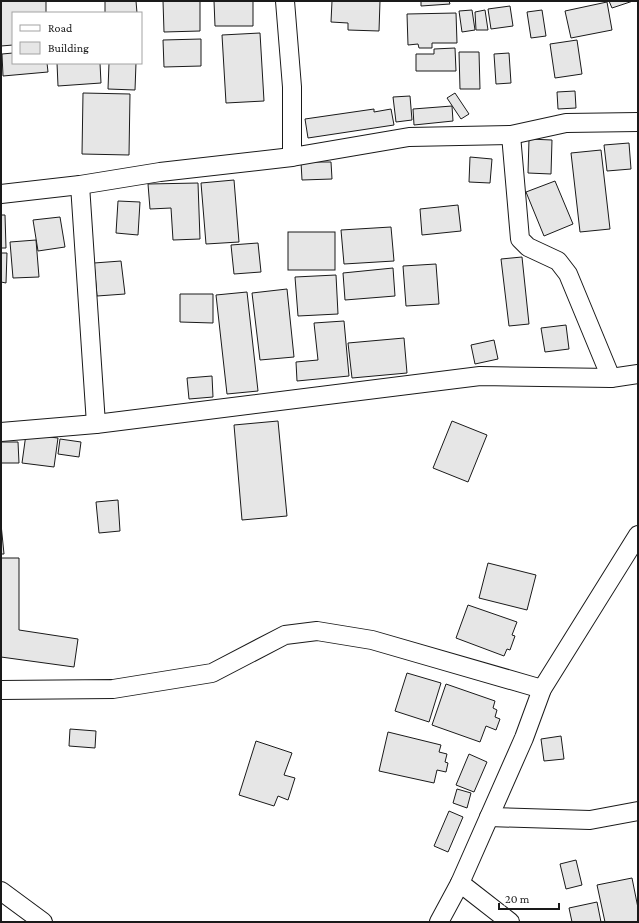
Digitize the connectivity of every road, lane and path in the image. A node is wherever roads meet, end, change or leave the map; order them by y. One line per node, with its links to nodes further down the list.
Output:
1 (285, 1): 4 (street)
2 (638, 122): 3 (street)
3 (511, 135): 4 (street); 8 (street)
4 (292, 157): 5 (street)
5 (80, 185): 6 (street); 9 (street)
6 (1, 194)
7 (638, 374): 8 (street)
8 (611, 378): 9 (street)
9 (96, 424): 10 (street)
10 (1, 432)
11 (638, 535): 12 (street)
12 (542, 689): 13 (street); 15 (street)
13 (1, 690)
14 (638, 811): 15 (street)
15 (489, 817): 16 (street)
16 (460, 883): 19 (street); 20 (street)
17 (1, 892): 18 (street)
18 (43, 922)
19 (440, 922)
20 (510, 922)

